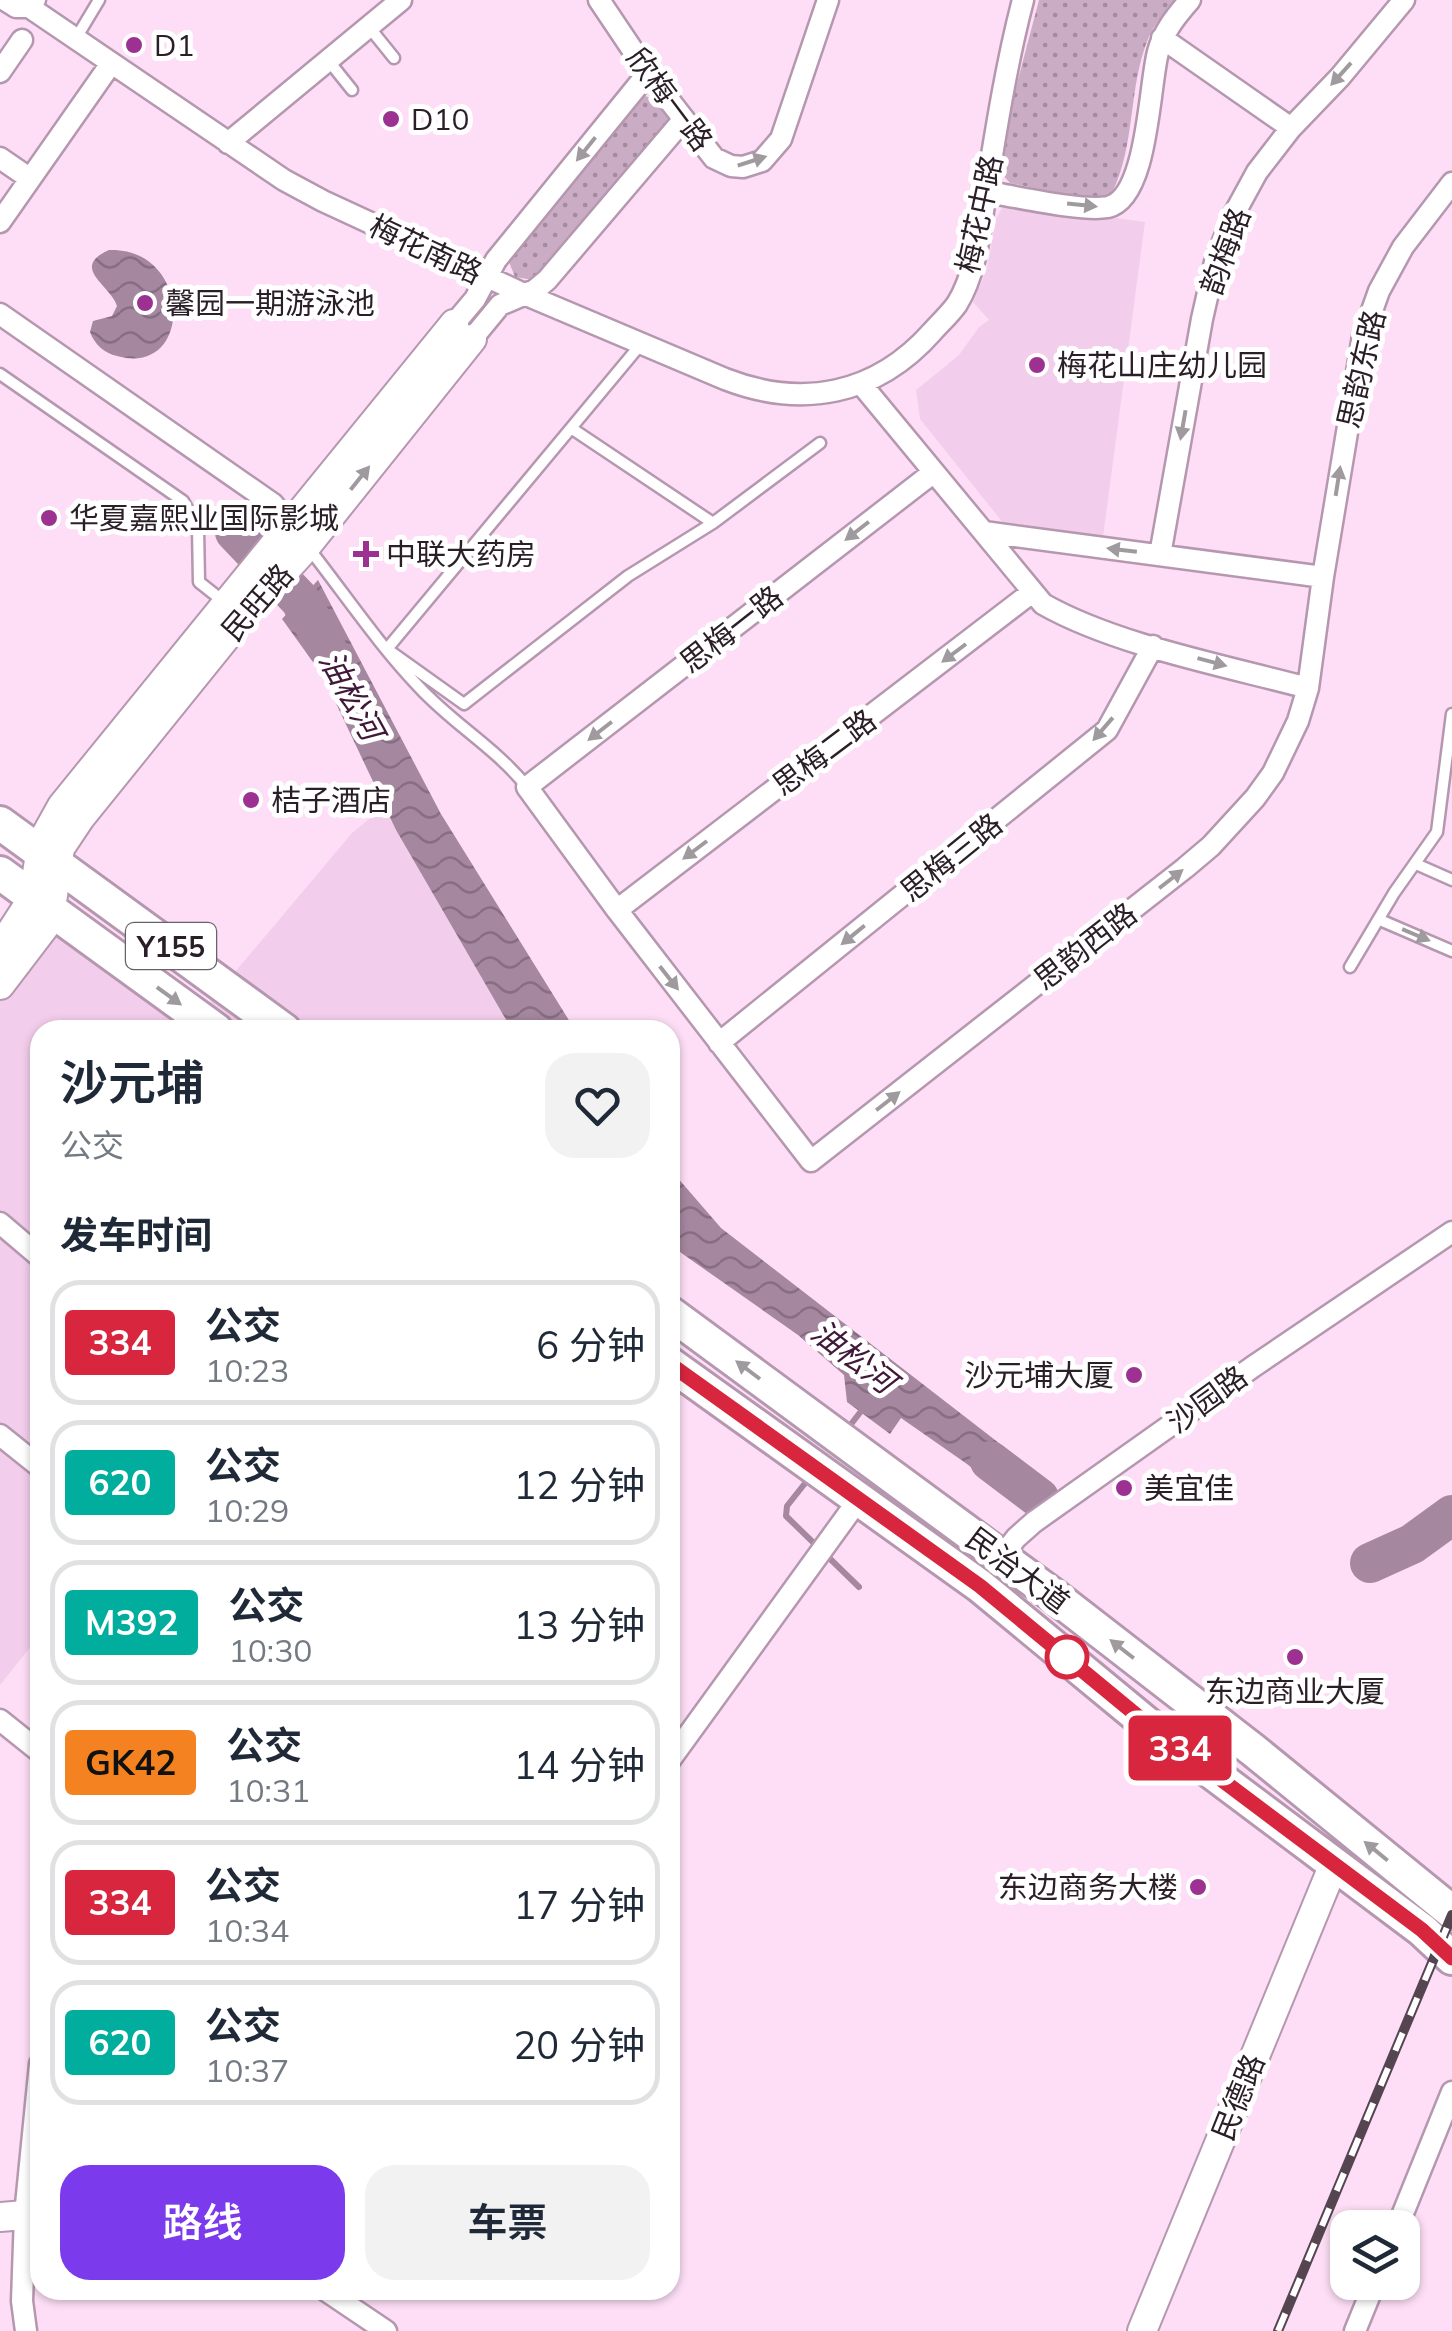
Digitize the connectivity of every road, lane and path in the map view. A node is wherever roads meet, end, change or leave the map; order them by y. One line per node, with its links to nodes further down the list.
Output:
1 (6, 0): 9 (street, 梅花南路)
2 (99, 0): 13 (lane)
3 (401, 0): 10 (street)
4 (598, 0): 18 (street, 欣梅一路)
5 (828, 0): 20 (street, 欣梅一路, one-way to 5)
6 (1023, 0): 26 (street, 梅花中路)
7 (1190, 0): 11 (street)
8 (1404, 0): 21 (street, 韵梅路, one-way to 21)
9 (30, 2): 13 (street, 梅花南路)
10 (369, 26): 14 (lane); 15 (street)
11 (1162, 38): 21 (street); 26 (street, one-way to 11)
12 (22, 40): 17 (street)
13 (75, 40): 16 (street, 梅花南路)
14 (394, 58)
15 (328, 60): 19 (lane); 22 (street)
16 (110, 65): 22 (street, 梅花南路); 24 (street)
17 (0, 72)
18 (648, 73): 20 (street, 欣梅一路); 28 (street, 民旺路, one-way to 28)
19 (352, 90)
20 (684, 119): 29 (street, 民旺路)
21 (1291, 128): 41 (street, 韵梅路, one-way to 41)
22 (228, 143): 28 (street, 梅花南路)
23 (0, 158): 24 (street)
24 (30, 178): 27 (street)
25 (1452, 183): 42 (street, 思韵东路, one-way to 25)
26 (986, 192): 34 (street, 梅花中路)
27 (0, 222)
28 (486, 277): 29 (street, 梅花南路); 31 (street, 民旺路)
29 (524, 294): 31 (street, 民旺路); 32 (street, 梅花南路)
30 (0, 314): 40 (street)
31 (463, 331): 40 (main road, 民旺路)
32 (641, 344): 34 (street, 梅花南路); 35 (lane)
33 (0, 374): 44 (lane)
34 (862, 385): 37 (street)
35 (571, 428): 38 (lane); 46 (lane)
36 (820, 443): 38 (lane)
37 (934, 472): 39 (street); 49 (street, 思梅一路, one-way to 49)
38 (713, 524): 46 (lane)
39 (984, 532): 41 (street, one-way to 39); 43 (street)
40 (295, 541): 44 (main road, 民旺路); 46 (lane)
41 (1160, 554): 42 (street)
42 (1322, 577): 47 (street, 思韵东路)
43 (1031, 594): 45 (street); 56 (street, 思梅二路, one-way to 56)
44 (241, 603): 51 (main road, 民旺路)
45 (1154, 646): 47 (street, one-way to 47); 64 (street, 思梅三路, one-way to 64)
46 (388, 649): 49 (lane)
47 (1308, 688): 64 (street, 思韵西路, one-way to 47)
48 (1452, 714): 52 (lane)
49 (527, 787): 56 (street)
50 (0, 823): 51 (main road, Y155)
51 (48, 856): 55 (main road, 民旺路); 63 (main road, Y155)
52 (1416, 864): 54 (lane); 57 (lane)
53 (0, 873): 55 (main road, Y155)
54 (1452, 880)
55 (42, 904): 58 (main road, 民旺路); 61 (main road, 民旺路); 62 (main road, Y155, one-way to 62)
56 (617, 910): 64 (street, one-way to 64)
57 (1380, 920): 59 (lane, one-way to 59); 60 (lane)
58 (0, 948)
59 (1452, 951)
60 (1350, 967)
61 (0, 986)
62 (202, 1020)
63 (270, 1020)
64 (719, 1043)
65 (0, 1223): 67 (street)
66 (1452, 1232): 73 (street, 沙园路)
67 (30, 1248)
68 (680, 1320): 73 (main road, 民治大道, one-way to 68)
69 (680, 1371): 72 (main road, 民治大道)
70 (0, 1435): 71 (street)
71 (30, 1459)
72 (852, 1494): 74 (main road, 民治大道); 77 (street)
73 (1002, 1556): 74 (street, 沙园路); 79 (main road, 民治大道, one-way to 73)
74 (980, 1586): 78 (main road, 民治大道)
75 (0, 1720): 76 (street)
76 (30, 1744)
77 (680, 1746)
78 (1334, 1864): 80 (main road, 民治大道); 89 (main road, 民德路)
79 (1452, 1912)
80 (1452, 1958)
81 (1452, 2092): 83 (street)
82 (30, 2118): 84 (street)
83 (1404, 2210)
84 (12, 2216): 87 (street)
85 (341, 2300): 88 (street)
86 (1368, 2300): 90 (street)
87 (26, 2331)
88 (386, 2331)
89 (1142, 2331)
90 (1355, 2331)

